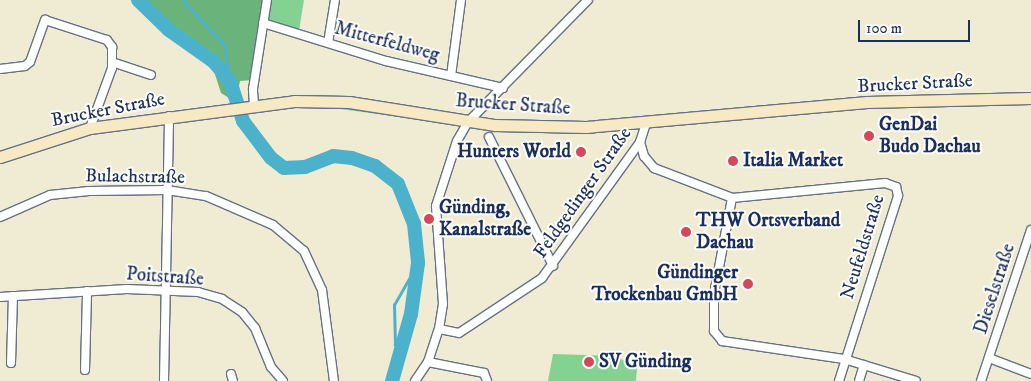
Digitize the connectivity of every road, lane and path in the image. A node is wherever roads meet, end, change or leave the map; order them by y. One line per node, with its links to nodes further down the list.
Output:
1 (267, 0): 5 (street)
2 (335, 0): 6 (street)
3 (461, 0): 10 (street)
4 (588, 0): 11 (street)
5 (263, 23): 6 (street, Mitterfeldweg); 13 (street)
6 (328, 43): 10 (street, Mitterfeldweg)
7 (112, 62): 8 (street); 9 (street); 17 (street)
8 (0, 69)
9 (151, 75)
10 (452, 76): 11 (street, Mitterfeldweg)
11 (503, 88): 15 (street)
12 (1031, 98): 16 (main road, Brucker Straße)
13 (250, 105): 14 (main road, Brucker Straße); 15 (main road, Brucker Straße)
14 (168, 116): 17 (main road, Brucker Straße); 21 (street)
15 (468, 122): 16 (main road, Brucker Straße); 30 (street)
16 (646, 124): 19 (street, Feldgedinger Straße)
17 (90, 128): 20 (main road, Brucker Straße)
18 (489, 137): 25 (street)
19 (640, 142): 22 (street, Neufeldstraße); 25 (street, Feldgedinger Straße)
20 (0, 157)
21 (167, 190): 23 (street, Bulachstraße); 26 (street); 40 (street, Bulachstraße)
22 (732, 198): 32 (street); 32 (street, Neufeldstraße)
23 (0, 217)
24 (1031, 230): 31 (street, Dieselstraße)
25 (553, 266): 30 (street, Feldgedinger Straße)
26 (166, 290): 27 (street, Poitstraße); 38 (street); 39 (street, Poitstraße)
27 (87, 291): 29 (street, Poitstraße); 36 (street)
28 (0, 296): 29 (street, Poitstraße)
29 (13, 296): 34 (street)
30 (439, 329): 33 (street)
31 (990, 358): 37 (street, Dieselstraße); 46 (street, Dieselstraße)
32 (844, 359): 35 (street); 43 (street)
33 (428, 362): 41 (street); 42 (street)
34 (11, 363)
35 (864, 365): 44 (street); 45 (street)
36 (85, 370)
37 (1031, 374)
38 (164, 381)
39 (283, 381)
40 (334, 381)
41 (415, 381)
42 (487, 381)
43 (839, 381)
44 (859, 381)
45 (916, 381)
46 (981, 381)

